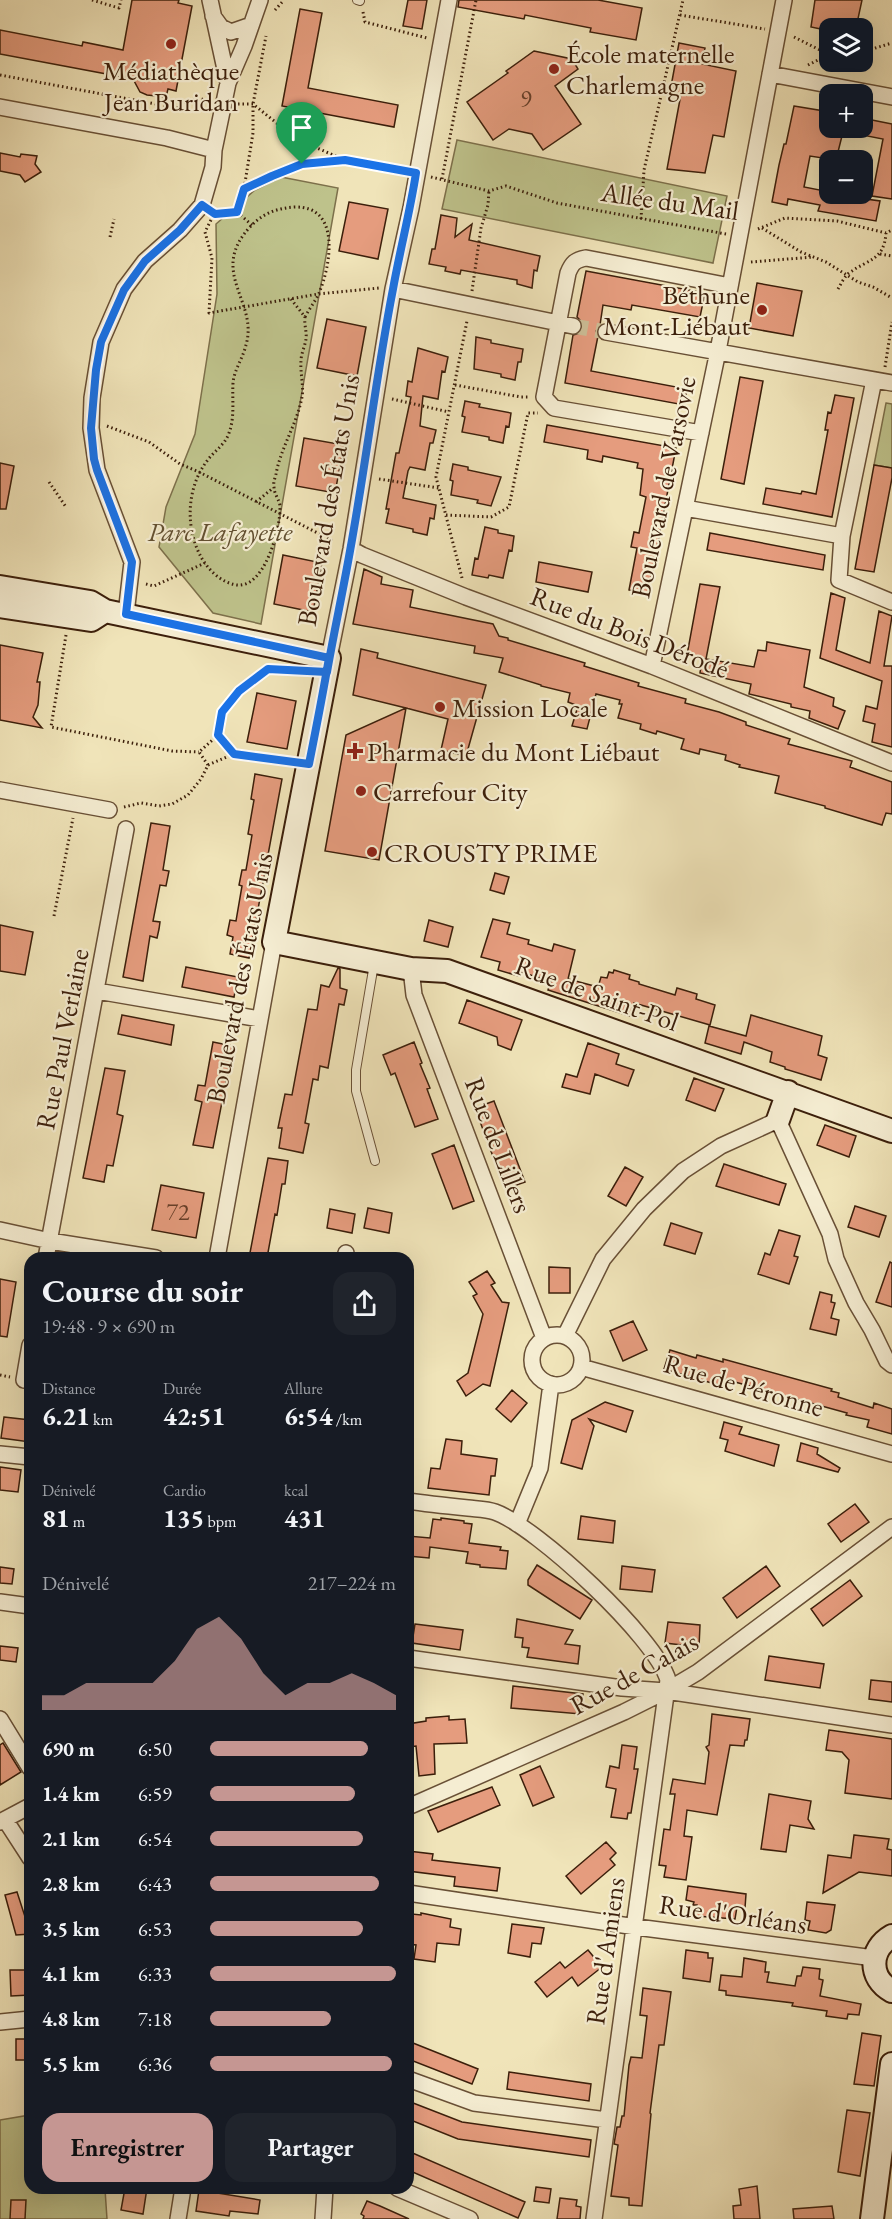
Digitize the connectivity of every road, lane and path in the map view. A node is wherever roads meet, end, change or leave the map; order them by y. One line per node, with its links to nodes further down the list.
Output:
1 (92, 0): 2 (path)
2 (121, 0)
3 (210, 0): 13 (street)
4 (260, 0): 14 (street)
5 (284, 0): 11 (path)
6 (358, 0): 17 (path)
7 (449, 0): 17 (street, Boulevard des États Unis)
8 (476, 0): 32 (path, Allée du Mail)
9 (683, 0): 12 (path)
10 (784, 0): 15 (street, Boulevard de Varsovie)
11 (270, 15)
12 (680, 15): 15 (path); 36 (path)
13 (213, 16): 14 (street); 23 (street)
14 (251, 25): 23 (street)
15 (778, 31): 19 (path); 21 (street, Boulevard de Varsovie)
16 (266, 36): 26 (path)
17 (440, 42): 30 (street, Boulevard des États Unis)
18 (892, 43): 20 (path)
19 (819, 48)
20 (873, 49)
21 (770, 74): 24 (street); 42 (street, Boulevard de Varsovie)
22 (0, 75): 25 (path)
23 (228, 82): 25 (street)
24 (892, 97)
25 (224, 104): 26 (path); 28 (street)
26 (253, 104): 29 (path); 31 (path)
27 (0, 107): 28 (street)
28 (214, 150): 33 (street)
29 (345, 160): 30 (path); 31 (path)
30 (416, 173): 49 (street, Boulevard des États Unis)
31 (244, 189): 34 (path)
32 (489, 191): 36 (path, Allée du Mail); 54 (path)
33 (208, 210): 34 (path); 55 (path); 81 (street)
34 (237, 212): 37 (path)
35 (114, 219): 41 (path)
36 (641, 219): 42 (path, Allée du Mail)
37 (252, 225): 51 (path); 55 (path)
38 (761, 228): 40 (path, Allée du Mail); 42 (path, Allée du Mail); 45 (path)
39 (892, 230): 40 (path)
40 (886, 233): 43 (path)
41 (110, 237)
42 (739, 237): 46 (street, Boulevard de Varsovie)
43 (880, 254): 44 (path); 47 (path)
44 (892, 256)
45 (814, 257): 46 (path); 47 (path)
46 (734, 263): 48 (street, Boulevard de Varsovie)
47 (846, 274): 50 (path); 53 (path)
48 (730, 286): 58 (street); 60 (street, Boulevard de Varsovie)
49 (393, 289): 51 (path); 54 (street); 63 (street, Boulevard des États Unis)
50 (838, 289)
51 (318, 294): 52 (path); 56 (path)
52 (291, 298): 55 (path); 56 (path)
53 (892, 298)
54 (470, 305): 58 (street); 62 (path)
55 (242, 307): 68 (path)
56 (305, 317): 71 (path)
57 (892, 322): 61 (path)
58 (566, 325): 64 (street)
59 (606, 332): 60 (street)
60 (718, 351): 61 (street); 67 (street, Boulevard de Varsovie)
61 (883, 381): 78 (street)
62 (455, 385): 64 (path); 65 (path)
63 (375, 395): 65 (path); 69 (street, Boulevard des États Unis)
64 (549, 402): 67 (street); 77 (path)
65 (449, 412): 72 (path)
66 (101, 424): 68 (path)
67 (701, 434): 75 (street, Boulevard de Varsovie)
68 (200, 472): 73 (path); 80 (path)
69 (362, 475): 72 (path); 79 (street, Boulevard des États Unis)
70 (49, 482): 74 (path)
71 (273, 488): 73 (path); 76 (path)
72 (439, 488): 77 (path)
73 (256, 502): 76 (path)
74 (66, 507)
75 (685, 508): 78 (street); 90 (street, Boulevard de Varsovie)
76 (280, 514): 79 (path); 80 (path)
77 (446, 515): 84 (path)
78 (842, 536): 85 (street)
79 (351, 549): 84 (street, Rue du Bois Dérodé); 89 (street, Boulevard des États Unis)
80 (205, 563): 81 (path)
81 (131, 582): 87 (street)
82 (0, 587): 87 (street)
83 (0, 597): 87 (lane)
84 (466, 597): 90 (street, Rue du Bois Dérodé)
85 (892, 602)
86 (0, 606): 88 (street)
87 (116, 613): 88 (street); 89 (street)
88 (70, 617): 93 (path)
89 (329, 658): 96 (street, Boulevard des États Unis)
90 (652, 666): 95 (street, Rue du Bois Dérodé)
91 (284, 669): 92 (path)
92 (218, 735): 93 (path); 94 (path)
93 (199, 752): 97 (path)
94 (234, 754): 96 (path); 97 (path)
95 (892, 763)
96 (309, 764): 103 (street, Boulevard des États Unis)
97 (208, 765): 100 (path)
98 (0, 790): 99 (street)
99 (76, 804): 100 (street); 102 (path)
100 (109, 810)
101 (126, 828): 106 (street, Rue Paul Verlaine)
102 (54, 916)
103 (274, 942): 104 (street, Rue de Saint-Pol); 107 (street, Boulevard des États Unis)
104 (374, 962): 105 (street, Rue de Saint-Pol); 111 (lane)
105 (411, 969): 108 (street, Rue de Saint-Pol); 118 (street, Rue de Lillers)
106 (97, 990): 107 (street); 113 (street, Rue Paul Verlaine)
107 (260, 1019): 116 (street, Boulevard des États Unis)
108 (788, 1092): 109 (street); 110 (street, Rue de Saint-Pol)
109 (778, 1120): 117 (street); 119 (street)
110 (892, 1131)
111 (375, 1161)
112 (0, 1230): 113 (street)
113 (50, 1241): 114 (street, Rue Paul Verlaine); 115 (street)
114 (47, 1252)
115 (119, 1252)
116 (218, 1252)
117 (565, 1336): 118 (street); 120 (street)
118 (544, 1338): 121 (street)
119 (892, 1365)
120 (582, 1366): 121 (street); 123 (street, Rue de Péronne)
121 (551, 1384): 126 (street)
122 (0, 1454): 124 (street)
123 (892, 1454)
124 (24, 1456)
125 (414, 1502): 126 (street, Rue d'Amiens)
126 (518, 1524): 131 (street, Rue d'Amiens)
127 (892, 1527): 131 (street, Rue de Calais)
128 (0, 1602): 129 (street)
129 (24, 1605)
130 (414, 1659): 131 (street)
131 (666, 1691): 133 (street); 135 (street, Rue de Calais); 140 (street, Rue d'Amiens)
132 (0, 1719): 134 (street)
133 (892, 1725)
134 (24, 1758)
135 (414, 1804)
136 (24, 1810): 137 (street)
137 (3, 1822): 138 (street)
138 (24, 1850)
139 (414, 1894): 140 (street, Rue d'Orléans)
140 (636, 1927): 142 (street, Rue d'Orléans); 148 (street, Rue d'Amiens)
141 (892, 1936): 142 (street)
142 (874, 1958): 143 (street)
143 (892, 1991)
144 (24, 2020): 145 (street)
145 (0, 2022)
146 (892, 2064): 156 (street)
147 (414, 2081): 148 (street)
148 (608, 2120): 155 (street, Rue d'Amiens)
149 (182, 2194): 152 (street)
150 (325, 2194): 153 (street)
151 (411, 2194): 154 (street)
152 (178, 2219)
153 (323, 2219)
154 (470, 2219)
155 (594, 2219)
156 (872, 2219)

